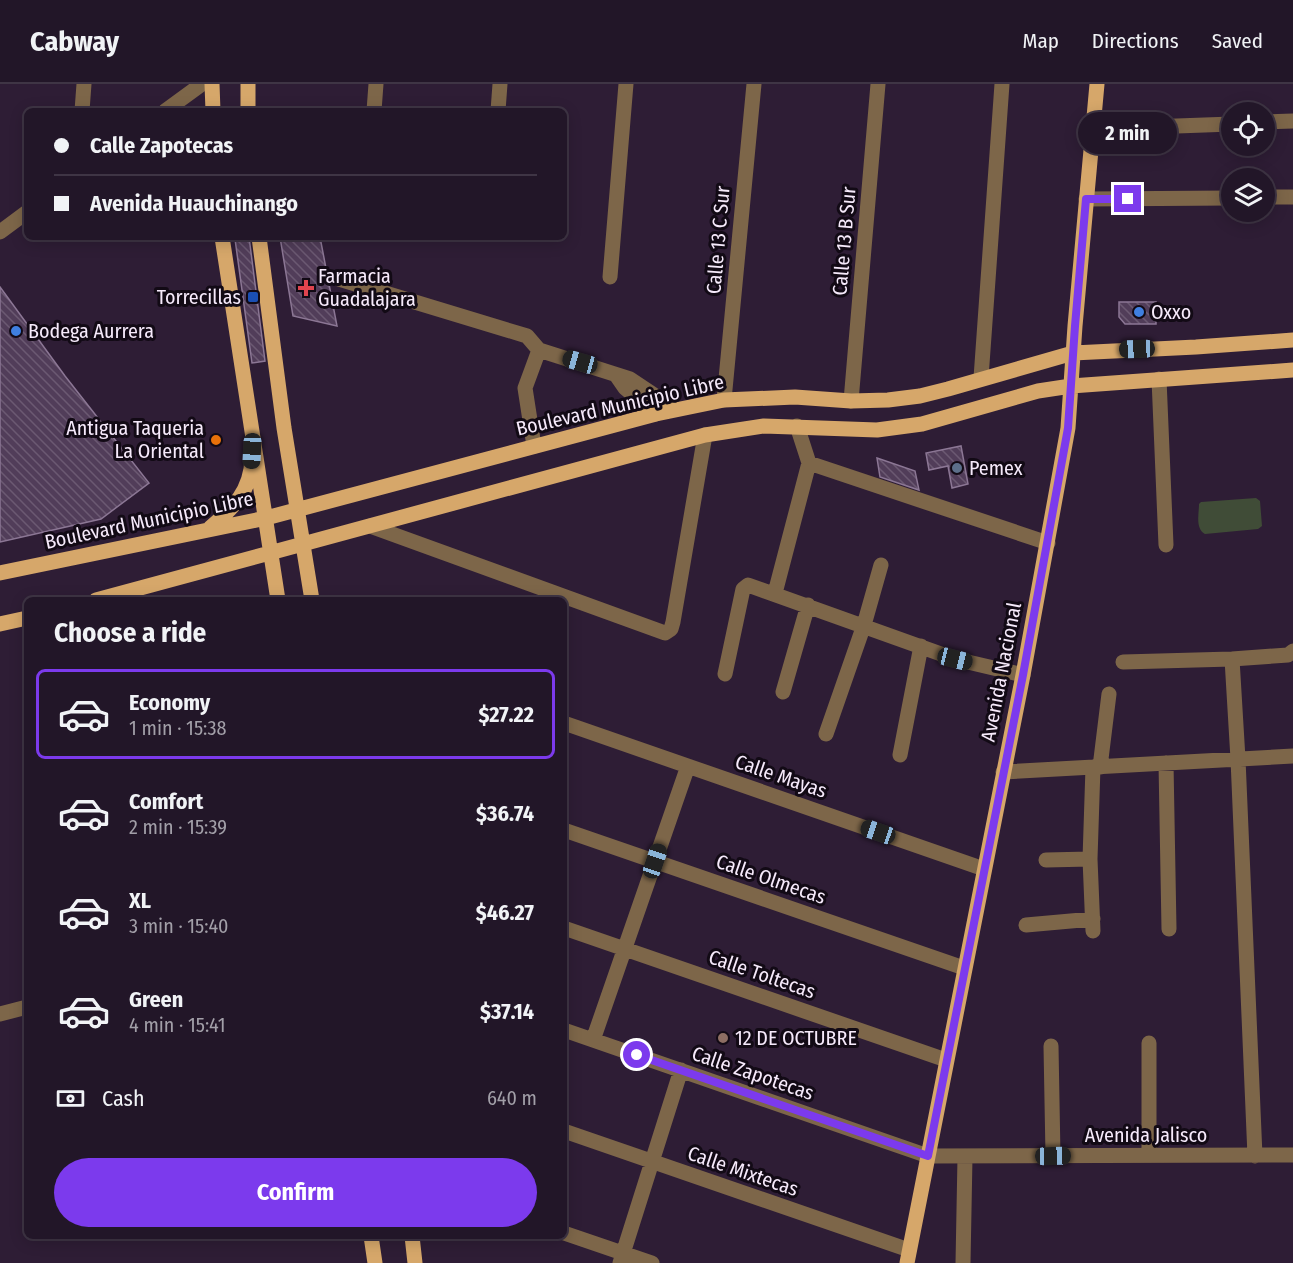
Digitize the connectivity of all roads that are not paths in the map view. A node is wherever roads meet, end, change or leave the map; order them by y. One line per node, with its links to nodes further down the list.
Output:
1 (84, 84): 12 (street)
2 (202, 84): 13 (street)
3 (212, 84): 14 (main road)
4 (248, 84): 15 (main road)
5 (376, 84): 16 (street)
6 (500, 84): 17 (street)
7 (626, 84): 30 (street)
8 (754, 84): 40 (street, Calle 13 C Sur)
9 (878, 84): 41 (street, Calle 13 B Sur)
10 (1002, 84): 37 (street)
11 (1097, 84): 21 (main road, Avenida Nacional)
12 (82, 108)
13 (169, 108)
14 (213, 108)
15 (248, 108)
16 (374, 108)
17 (498, 108)
18 (1293, 121): 19 (street)
19 (1275, 122)
20 (1221, 124): 21 (street)
21 (1094, 129): 25 (main road, Avenida Nacional)
22 (1275, 197): 23 (street)
23 (1293, 197)
24 (1221, 198): 25 (street)
25 (1086, 199): 34 (main road, Avenida Nacional)
26 (24, 214): 27 (street)
27 (0, 232)
28 (222, 240): 45 (main road)
29 (259, 240): 49 (main road)
30 (610, 277)
31 (339, 279): 33 (street)
32 (1293, 340): 34 (main road, Boulevard Municipio Libre)
33 (539, 350): 36 (street); 47 (street)
34 (1073, 353): 37 (main road, Boulevard Municipio Libre); 39 (main road, Avenida Nacional)
35 (1293, 370): 38 (main road)
36 (616, 375): 42 (street); 43 (street)
37 (981, 378): 41 (main road, Boulevard Municipio Libre)
38 (1159, 380): 39 (main road); 55 (street)
39 (1071, 386): 44 (main road); 53 (main road, Avenida Nacional)
40 (724, 400): 41 (main road, Boulevard Municipio Libre); 42 (main road, Boulevard Municipio Libre)
41 (851, 401)
42 (675, 410): 43 (main road, Boulevard Municipio Libre)
43 (656, 414): 47 (main road, Boulevard Municipio Libre)
44 (797, 426): 46 (main road); 48 (street)
45 (253, 432): 50 (main road); 52 (main road)
46 (705, 435): 51 (main road); 64 (street)
47 (534, 446): 49 (main road, Boulevard Municipio Libre)
48 (809, 463): 53 (street); 59 (street)
49 (298, 510): 50 (main road, Boulevard Municipio Libre); 54 (main road)
50 (266, 518): 52 (main road, Boulevard Municipio Libre); 56 (main road)
51 (370, 526): 54 (main road); 63 (street)
52 (208, 530): 58 (main road, Boulevard Municipio Libre)
53 (1048, 543): 74 (main road, Avenida Nacional)
54 (303, 544): 56 (main road); 62 (main road)
55 (1166, 545)
56 (271, 553): 60 (main road); 61 (main road)
57 (881, 565): 68 (street)
58 (0, 573)
59 (775, 593): 65 (street); 73 (street)
60 (107, 597)
61 (278, 597)
62 (312, 597)
63 (566, 597)
64 (567, 597)
65 (808, 605): 68 (street); 75 (street)
66 (24, 619): 67 (main road)
67 (0, 624)
68 (864, 625): 69 (street); 78 (street)
69 (921, 646): 74 (street); 79 (street)
70 (1290, 653): 71 (street)
71 (1232, 659): 72 (street); 81 (street)
72 (1123, 662)
73 (725, 674)
74 (1023, 675): 85 (main road, Avenida Nacional)
75 (783, 692)
76 (1109, 694): 84 (street)
77 (567, 724): 83 (street, Calle Mayas)
78 (826, 734)
79 (900, 755)
80 (1293, 756): 81 (street)
81 (1238, 759): 82 (street); 109 (street)
82 (1166, 763): 84 (street); 93 (street)
83 (688, 766): 89 (street); 90 (street, Calle Mayas)
84 (1097, 767): 85 (street); 87 (street)
85 (1003, 772): 90 (main road, Avenida Nacional)
86 (567, 831): 89 (street, Calle Olmecas)
87 (1090, 859): 88 (street); 91 (street)
88 (1046, 860)
89 (655, 861): 94 (street); 95 (street, Calle Olmecas)
90 (984, 869): 95 (main road, Avenida Nacional)
91 (1026, 925)
92 (567, 929): 94 (street, Calle Toltecas)
93 (1169, 929)
94 (625, 949): 99 (street); 102 (street, Calle Toltecas)
95 (964, 968): 102 (main road, Avenida Nacional)
96 (24, 1008): 97 (street)
97 (0, 1014)
98 (567, 1031): 99 (street, Calle Zapotecas)
99 (593, 1040): 103 (street, Calle Zapotecas)
100 (1149, 1043): 105 (street)
101 (1052, 1046): 108 (street)
102 (946, 1060): 107 (main road, Avenida Nacional)
103 (681, 1070): 107 (street, Calle Zapotecas); 111 (street)
104 (567, 1132): 111 (street, Calle Mixtecas)
105 (1149, 1155): 108 (street, Avenida Jalisco); 109 (street, Avenida Jalisco)
106 (1293, 1155): 109 (street, Avenida Jalisco)
107 (928, 1156): 110 (street, Avenida Jalisco); 115 (main road, Avenida Nacional)
108 (1053, 1156): 110 (street, Avenida Jalisco)
109 (1255, 1156)
110 (965, 1157): 120 (street)
111 (652, 1162): 115 (street, Calle Mixtecas); 116 (street)
112 (567, 1234): 116 (street)
113 (371, 1239): 117 (main road)
114 (412, 1239): 118 (main road)
115 (908, 1257)
116 (622, 1258): 119 (street)
117 (375, 1263)
118 (415, 1263)
119 (652, 1263)
120 (963, 1263)

